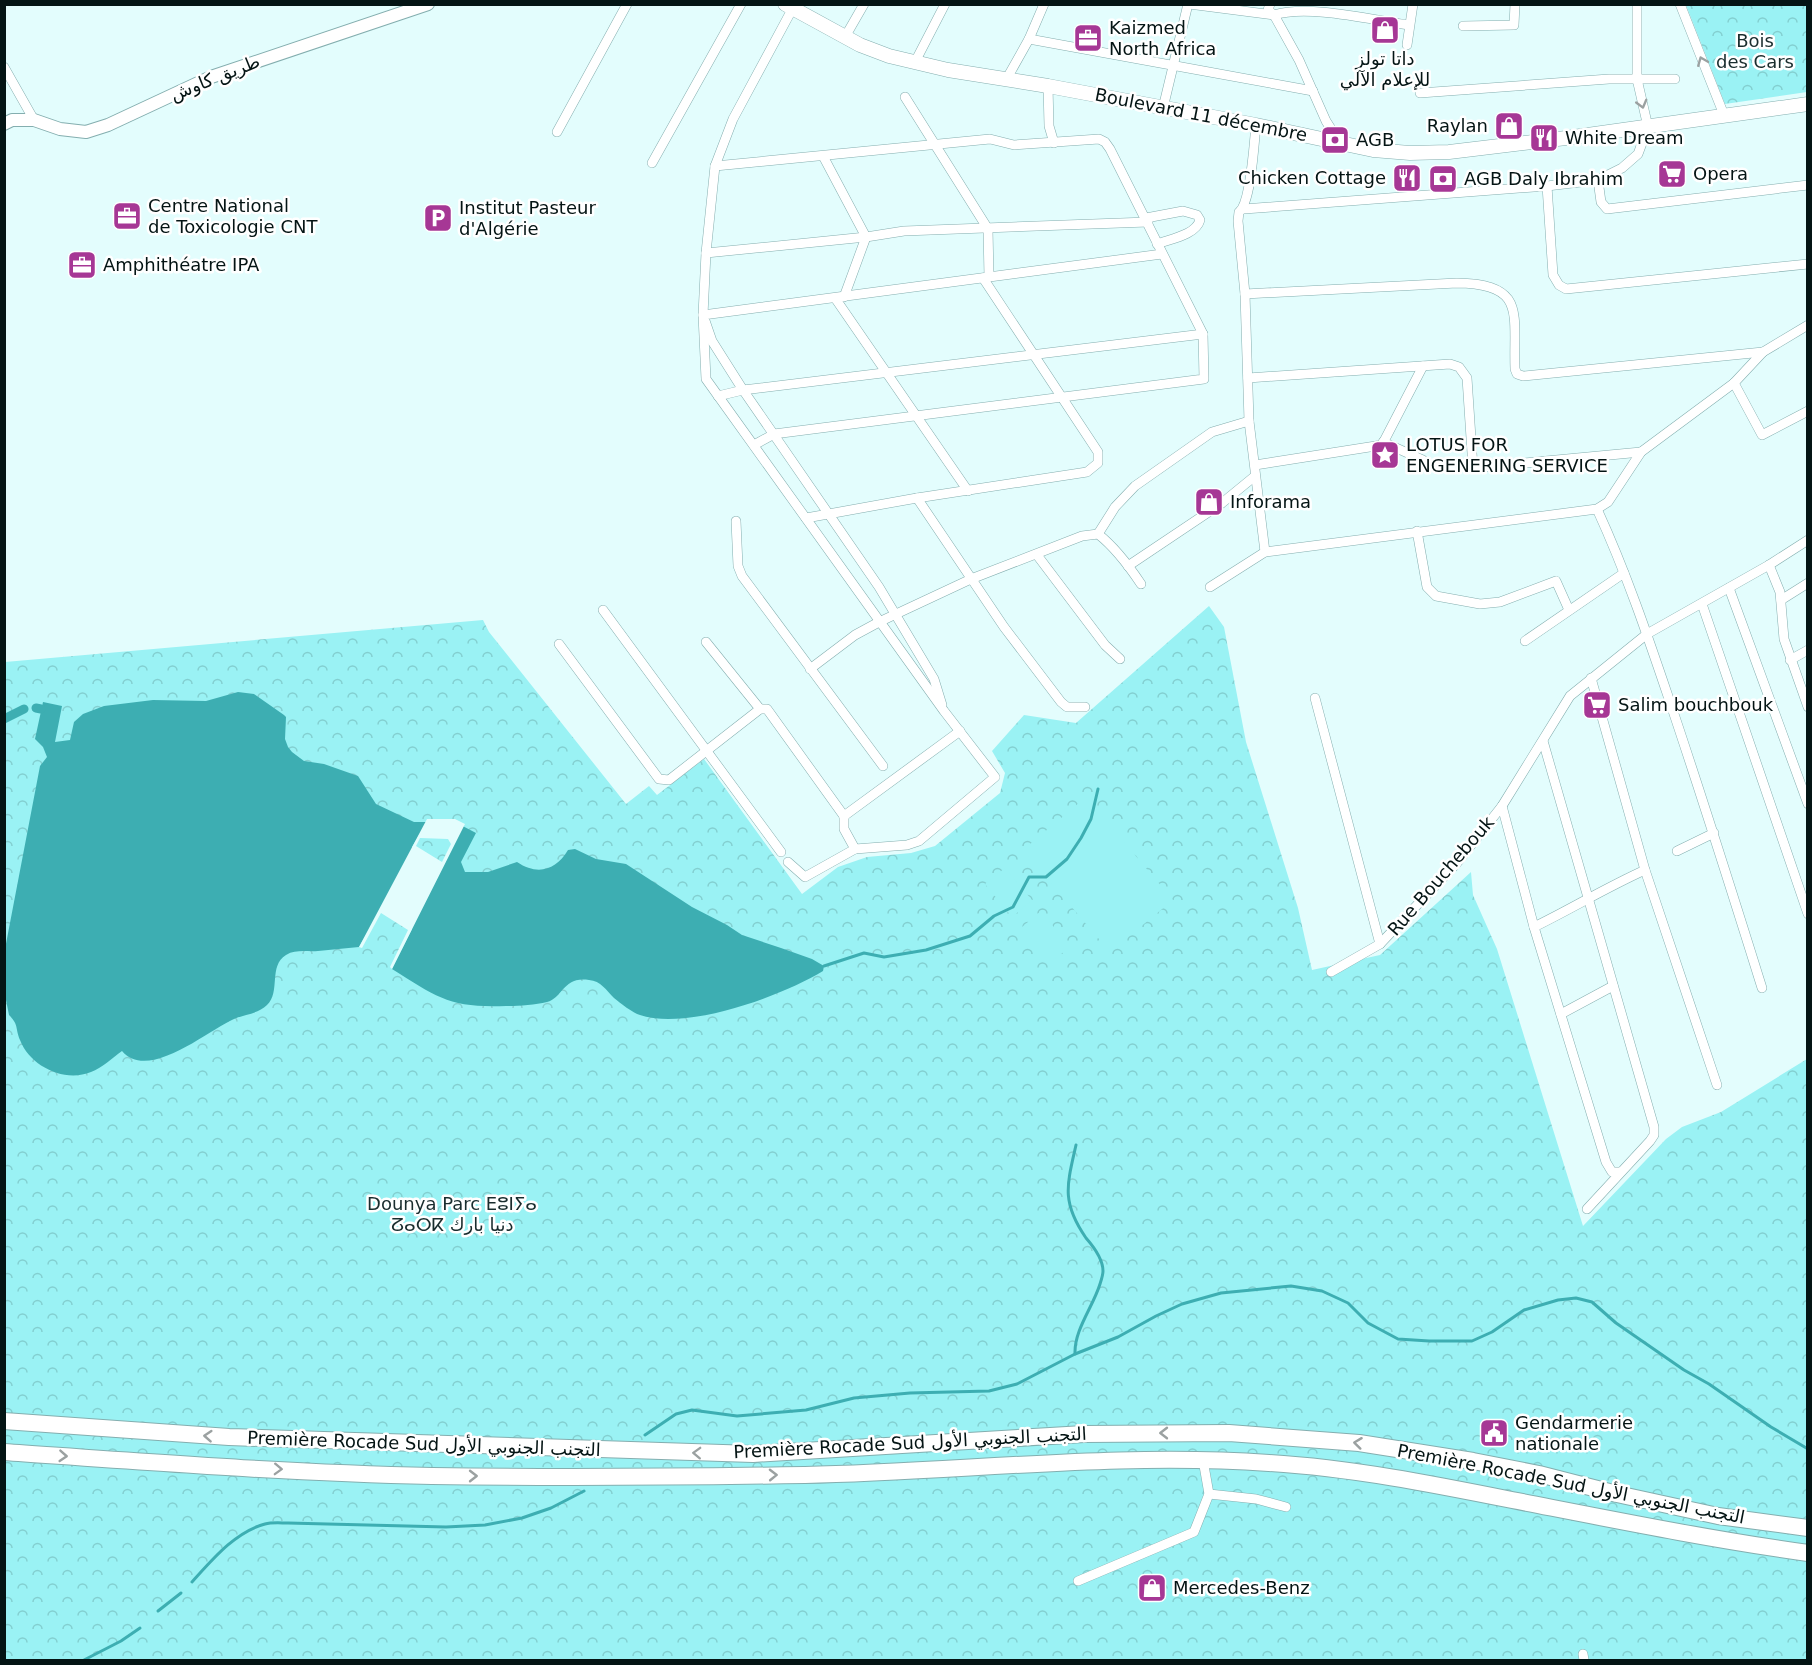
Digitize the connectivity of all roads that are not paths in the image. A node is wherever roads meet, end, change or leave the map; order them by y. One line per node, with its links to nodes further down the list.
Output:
1 (428, 4): 33 (street, طريق كاوش)
2 (627, 4): 37 (street)
3 (741, 4): 42 (street)
4 (864, 4): 17 (street)
5 (945, 4): 20 (street)
6 (1044, 4): 18 (street)
7 (1189, 4): 14 (street); 21 (street)
8 (1270, 4): 14 (street)
9 (1413, 4): 15 (street)
10 (1515, 4): 16 (street)
11 (1637, 4): 23 (street)
12 (1680, 4): 32 (street, one-way to 12)
13 (790, 6): 17 (main road, Boulevard 11 décembre); 43 (street)
14 (1274, 15): 15 (street); 27 (street)
15 (1409, 25): 19 (street)
16 (1463, 26)
17 (845, 37): 20 (main road, Boulevard 11 décembre)
18 (1029, 39): 21 (street); 25 (street)
19 (1407, 45)
20 (915, 62): 25 (main road, Boulevard 11 décembre)
21 (1174, 65): 27 (street); 31 (street)
22 (4, 67): 33 (street)
23 (1636, 79): 24 (street); 28 (street); 36 (street, one-way to 36)
24 (1676, 79)
25 (1006, 80): 26 (main road, Boulevard 11 décembre)
26 (1048, 86): 31 (main road, Boulevard 11 décembre); 39 (street)
27 (1313, 91): 38 (street)
28 (1420, 93)
29 (905, 97): 40 (street)
30 (1808, 104): 32 (main road, Boulevard 11 décembre)
31 (1163, 108): 35 (main road, Boulevard 11 décembre)
32 (1724, 115): 36 (main road, Boulevard 11 décembre)
33 (34, 120): 34 (street, طريق كاوش)
34 (4, 123)
35 (1256, 125): 38 (main road, Boulevard 11 décembre); 47 (street)
36 (1648, 127): 38 (main road, Boulevard 11 décembre); 44 (street)
37 (557, 132)
38 (1340, 142)
39 (1054, 143): 40 (street); 48 (street)
40 (936, 144): 41 (street); 49 (street)
41 (823, 156): 43 (street); 50 (street)
42 (652, 163)
43 (715, 166): 52 (street)
44 (1598, 180): 45 (street); 46 (street)
45 (1808, 185)
46 (1547, 186): 47 (street); 54 (street)
47 (1244, 208): 56 (street)
48 (1147, 220): 49 (street); 51 (street); 51 (street)
49 (988, 229): 50 (street); 55 (street)
50 (866, 237): 52 (street); 57 (street)
51 (1157, 244): 53 (street)
52 (706, 253): 58 (street)
53 (1161, 254): 55 (street); 60 (street)
54 (1808, 264)
55 (986, 277): 57 (street); 62 (street)
56 (1245, 294): 61 (street); 65 (street)
57 (840, 297): 58 (street); 64 (street)
58 (703, 315): 67 (street); 68 (street)
59 (1808, 325): 61 (street)
60 (1203, 334): 62 (street); 69 (street)
61 (1763, 352): 66 (street)
62 (1033, 355): 64 (street); 69 (street)
63 (1423, 366): 65 (street); 74 (street); 76 (street)
64 (886, 373): 67 (street); 71 (street)
65 (1248, 378): 72 (street)
66 (1734, 383): 70 (street); 76 (street)
67 (743, 390): 68 (street); 73 (street)
68 (718, 396): 75 (street)
69 (1062, 397): 71 (street); 80 (street)
70 (1808, 411)
71 (916, 415): 73 (street); 80 (street)
72 (1249, 421): 78 (street); 87 (street)
73 (774, 434): 75 (street); 83 (street)
74 (1383, 442): 77 (street); 78 (street)
75 (754, 445): 84 (street)
76 (1641, 452): 82 (street)
77 (1423, 460)
78 (1255, 465): 79 (street)
79 (1256, 476): 89 (street); 92 (street)
80 (968, 491): 81 (street)
81 (917, 498): 83 (street); 94 (street)
82 (1598, 509): 86 (street); 93 (street)
83 (830, 514): 84 (street); 103 (street)
84 (806, 518): 104 (street)
85 (736, 521): 112 (street)
86 (1418, 531): 89 (street); 102 (street)
87 (1098, 534): 90 (street); 92 (street)
88 (1808, 540): 91 (street, Rue Bouchebouk)
89 (1264, 552): 97 (street)
90 (1036, 555): 94 (street); 110 (street)
91 (1769, 565): 98 (street, Rue Bouchebouk); 99 (street)
92 (1128, 566): 96 (street)
93 (1624, 573): 102 (street); 105 (street)
94 (971, 579): 103 (street); 116 (street)
95 (1808, 583): 99 (street)
96 (1141, 584)
97 (1210, 587)
98 (1729, 588): 100 (street, Rue Bouchebouk); 123 (street)
99 (1781, 600): 111 (street)
100 (1702, 604): 105 (street, Rue Bouchebouk); 133 (street)
101 (603, 610): 121 (street)
102 (1569, 610): 106 (street)
103 (896, 615): 104 (street); 118 (street)
104 (879, 622): 112 (street); 118 (street)
105 (1647, 634): 113 (street, Rue Bouchebouk); 126 (street)
106 (1525, 641)
107 (706, 642): 117 (street)
108 (559, 644): 121 (street)
109 (1808, 650): 111 (street)
110 (1120, 659)
111 (1790, 660): 115 (street)
112 (810, 669): 122 (street)
113 (1591, 678): 120 (street, Rue Bouchebouk); 131 (street)
114 (1315, 698): 135 (street)
115 (1807, 703)
116 (1085, 707)
117 (760, 709): 121 (street); 125 (street)
118 (944, 711): 119 (street)
119 (960, 730): 125 (street); 127 (street)
120 (1543, 741): 124 (street, Rue Bouchebouk); 132 (street)
121 (707, 751): 129 (street)
122 (883, 766)
123 (1808, 804)
124 (1502, 806): 134 (street); 135 (street, Rue Bouchebouk)
125 (844, 816): 127 (street)
126 (1714, 832): 128 (street); 138 (street)
127 (855, 849): 130 (street)
128 (1677, 851)
129 (781, 852)
130 (788, 862)
131 (1645, 870): 132 (street); 140 (street)
132 (1588, 900): 134 (street); 137 (street)
133 (1808, 914)
134 (1534, 927): 139 (street)
135 (1380, 944): 136 (street, Rue Bouchebouk)
136 (1331, 972)
137 (1613, 986): 139 (street); 141 (street)
138 (1762, 988)
139 (1561, 1014): 141 (street)
140 (1717, 1085)
141 (1620, 1172): 142 (street)
142 (1587, 1209)
143 (4, 1421): 148 (highway, Première Rocade Sud التجنب الجنوبي الأول, one-way to 143)
144 (4, 1452): 145 (highway, Première Rocade Sud التجنب الجنوبي الأول, one-way to 145)
145 (1203, 1460): 146 (street); 149 (highway, Première Rocade Sud التجنب الجنوبي الأول)
146 (1209, 1494): 147 (street); 150 (street)
147 (1286, 1507)
148 (1808, 1528)
149 (1808, 1556)
150 (1078, 1581)

